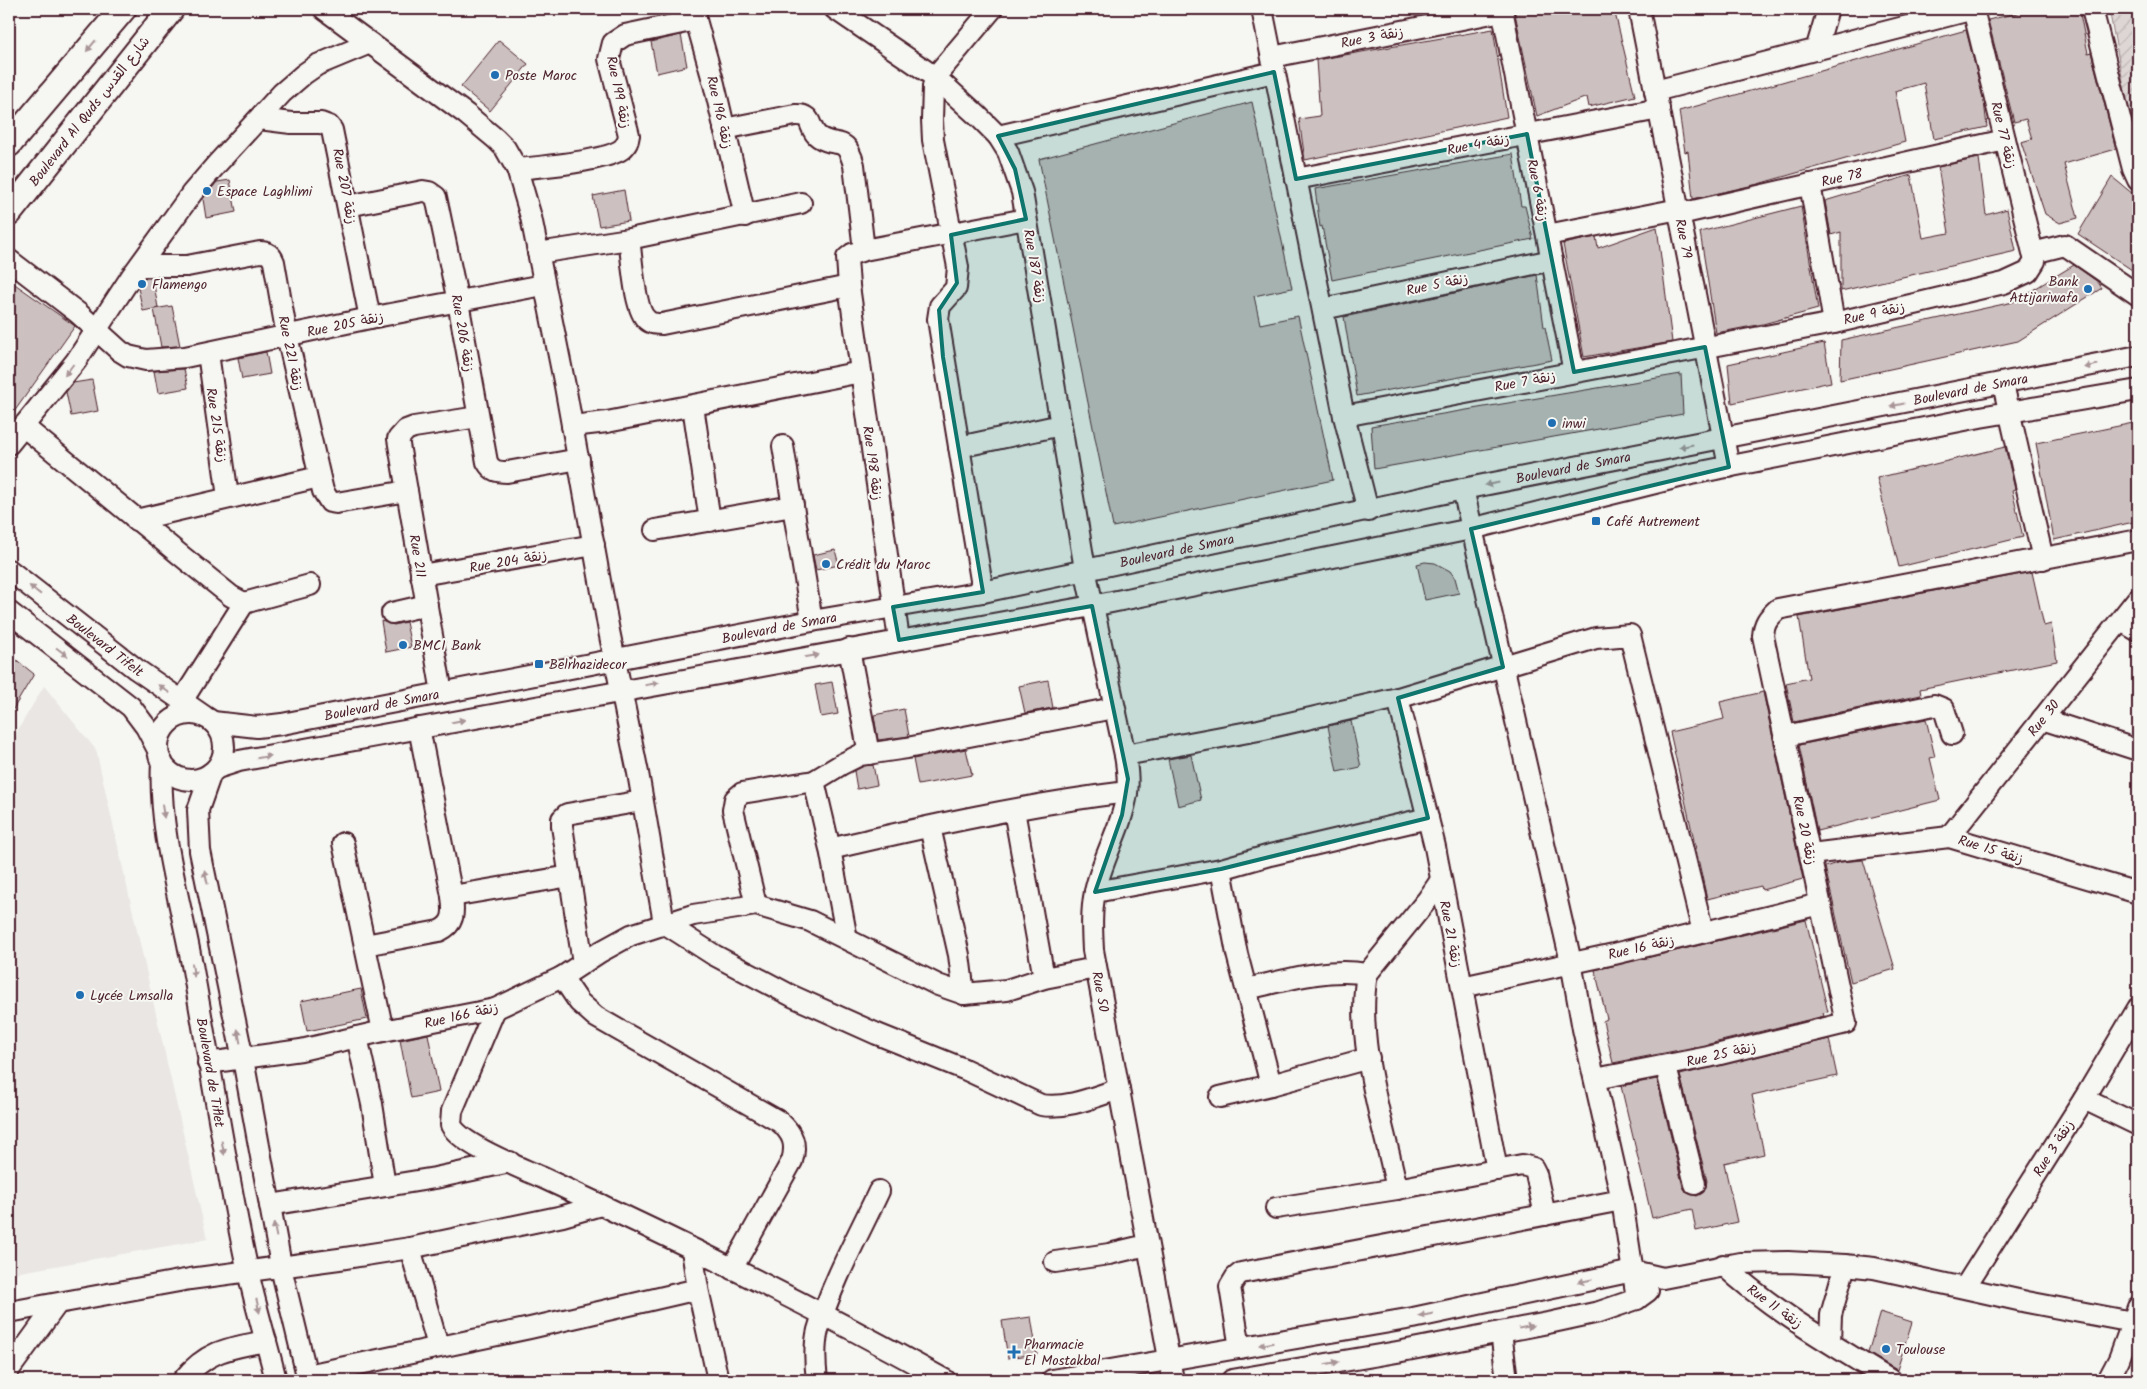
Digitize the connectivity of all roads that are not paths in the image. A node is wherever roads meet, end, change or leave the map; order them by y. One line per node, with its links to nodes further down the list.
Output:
1 (123, 9): 24 (main road, one-way to 24)
2 (171, 9): 32 (main road, Boulevard Al Quds شارع القدس)
3 (324, 9): 14 (street)
4 (835, 9): 17 (street, Rue 187 زنقة)
5 (992, 9): 17 (street)
6 (1262, 9): 16 (street)
7 (1639, 9): 18 (street, Rue 79)
8 (1828, 9): 15 (street)
9 (1973, 9): 12 (street, Rue 4 زنقة); 23 (street, Rue 77 زنقة)
10 (2092, 9): 27 (street)
11 (1502, 10): 16 (street, Rue 3 زنقة); 21 (street, Rue 6 زنقة)
12 (1952, 12): 15 (street, Rue 4 زنقة)
13 (696, 14): 20 (street, Rue 196 زنقة); 25 (street, Rue 199 زنقة)
14 (370, 43): 19 (street); 25 (street)
15 (1816, 50): 18 (street, Rue 4 زنقة)
16 (1273, 64): 22 (street, Rue 3 زنقة); 26 (street)
17 (935, 76): 22 (street, Rue 187 زنقة); 35 (street)
18 (1657, 100): 21 (street, Rue 4 زنقة); 31 (street, Rue 79)
19 (259, 119): 30 (street, Rue 207 زنقة); 43 (street)
20 (724, 129): 33 (street, Rue 196 زنقة); 38 (street, Rue 198 زنقة)
21 (1527, 134): 26 (street, Rue 4 زنقة); 36 (street, Rue 6 زنقة)
22 (998, 136): 34 (street, Rue 187 زنقة)
23 (2005, 140): 28 (street, Rue 78); 40 (street, Rue 77 زنقة)
24 (9, 144)
25 (517, 170): 39 (street)
26 (1296, 179): 48 (street)
27 (2138, 180)
28 (1810, 184): 31 (street, Rue 78); 50 (street)
29 (801, 203): 33 (street)
30 (348, 206): 47 (street, Rue 206 زنقة); 49 (street, Rue 207 زنقة)
31 (1679, 212): 36 (street, Rue 78); 53 (street, Rue 79)
32 (9, 213)
33 (744, 216): 37 (street)
34 (1026, 219): 35 (street); 64 (street, Rue 187 زنقة)
35 (951, 235): 38 (street); 70 (street)
36 (1546, 235): 42 (street, Rue 6 زنقة)
37 (630, 239): 39 (street); 45 (street)
38 (858, 252): 45 (street, Rue 198 زنقة)
39 (538, 253): 44 (street)
40 (2034, 257): 46 (street); 50 (street, Rue 9 زنقة)
41 (9, 260): 51 (street, Rue 205 زنقة)
42 (1552, 260): 48 (street, Rue 5 زنقة); 57 (street, Rue 6 زنقة)
43 (140, 266): 51 (street); 52 (street, Rue 221 زنقة)
44 (543, 285): 47 (street, Rue 205 زنقة); 66 (street)
45 (849, 286): 56 (street, Rue 198 زنقة)
46 (2138, 295)
47 (458, 302): 49 (street, Rue 205 زنقة); 63 (street, Rue 206 زنقة)
48 (1323, 308): 62 (street)
49 (370, 318): 52 (street, Rue 205 زنقة)
50 (1834, 323): 53 (street, Rue 9 زنقة)
51 (98, 330): 54 (street, Rue 205 زنقة); 65 (street, one-way to 65)
52 (287, 336): 54 (street, Rue 205 زنقة); 73 (street, Rue 221 زنقة)
53 (1705, 347): 57 (street, Rue 7 زنقة); 67 (street, Rue 79)
54 (208, 353): 76 (street, Rue 215 زنقة)
55 (2138, 356): 58 (street, Boulevard de Smara, one-way to 58)
56 (861, 372): 60 (street); 95 (street, Rue 198 زنقة)
57 (1574, 372): 62 (street, Rue 7 زنقة)
58 (2003, 384): 61 (street); 67 (street, Boulevard de Smara, one-way to 67)
59 (2138, 390): 61 (street, Boulevard de Smara)
60 (693, 406): 66 (street); 80 (street)
61 (2011, 412): 72 (street, Boulevard de Smara); 85 (street)
62 (1344, 416): 78 (street)
63 (478, 417): 71 (street, Rue 206 زنقة); 75 (street, Rue 211)
64 (1061, 425): 70 (street); 86 (street, Rue 187 زنقة)
65 (23, 426): 68 (street); 79 (street)
66 (572, 426): 71 (street)
67 (1724, 438): 72 (street, Rue 79); 74 (street, Boulevard de Smara, one-way to 74)
68 (9, 444)
69 (783, 446): 77 (street)
70 (958, 447): 90 (street)
71 (578, 458): 84 (street)
72 (1729, 467): 81 (street, Boulevard de Smara)
73 (319, 477): 75 (street, Rue 221 زنقة); 76 (street)
74 (1463, 489): 78 (street, Boulevard de Smara); 81 (street)
75 (406, 491): 88 (street, Rue 211)
76 (228, 497): 79 (street)
77 (793, 506): 80 (street); 98 (street)
78 (1368, 511): 86 (street, Boulevard de Smara)
79 (136, 520): 92 (street)
80 (710, 521): 82 (street)
81 (1472, 529): 94 (street, Boulevard de Smara); 103 (street)
82 (655, 530)
83 (2138, 540): 85 (street)
84 (594, 544): 88 (street, Rue 204 زنقة); 102 (street)
85 (2044, 559): 113 (street, Rue 20 زنقة)
86 (1085, 569): 90 (street, Boulevard de Smara); 94 (street, Rue 187 زنقة)
87 (9, 570): 108 (street, Boulevard Tifelt, one-way to 87)
88 (421, 574): 93 (street, Rue 211)
89 (310, 585): 92 (street)
90 (983, 592): 95 (street, Boulevard de Smara)
91 (2138, 598): 99 (street, Rue 30)
92 (244, 603): 108 (street)
93 (427, 605): 97 (street); 105 (street, Rue 211)
94 (1092, 606): 100 (street, Boulevard de Smara); 107 (street, Rue 50)
95 (893, 607): 98 (street, Boulevard de Smara); 100 (street, Rue 198 زنقة)
96 (9, 612): 117 (street, one-way to 117)
97 (392, 614)
98 (812, 621): 102 (street, Boulevard de Smara)
99 (2130, 626): 110 (street, Rue 30)
100 (899, 640): 101 (street, Boulevard de Smara)
101 (849, 649): 104 (street, Boulevard de Smara, one-way to 101); 115 (street)
102 (615, 659): 104 (street); 105 (street, Boulevard de Smara)
103 (1503, 666): 106 (street); 138 (street); 142 (street)
104 (620, 690): 111 (street, Boulevard de Smara, one-way to 104); 121 (street)
105 (442, 693): 109 (street, Boulevard de Smara)
106 (1398, 698): 116 (street); 123 (street, Rue 21 زنقة)
107 (1114, 708): 115 (street); 116 (street, Rue 50)
108 (181, 709): 109 (street, Boulevard Tifelt); 117 (street)
109 (209, 719): 118 (street)
110 (2042, 719): 114 (street); 125 (street, Rue 30)
111 (419, 728): 118 (street, Boulevard de Smara, one-way to 111); 134 (street)
112 (1952, 734): 113 (street)
113 (1786, 736): 128 (street, Rue 20 زنقة)
114 (2138, 750)
115 (868, 754): 119 (street)
116 (1126, 755): 120 (street, Rue 50)
117 (160, 756): 118 (street); 157 (street, Boulevard de Tiflet, one-way to 157)
118 (214, 770): 156 (street, one-way to 118)
119 (814, 781): 127 (street); 136 (street)
120 (1128, 792): 122 (street); 132 (street, Rue 50)
121 (642, 800): 130 (street); 137 (street)
122 (1014, 810): 124 (street); 146 (street)
123 (1428, 818): 129 (street); 131 (street, Rue 21 زنقة)
124 (930, 827): 127 (street); 149 (street)
125 (1949, 837): 128 (street, Rue 15 زنقة); 133 (street, Rue 15 زنقة)
126 (344, 842): 140 (street)
127 (830, 849): 139 (street)
128 (1811, 854): 135 (street, Rue 20 زنقة)
129 (1221, 869): 132 (street); 148 (street)
130 (570, 876): 134 (street); 141 (street)
131 (1441, 880): 144 (street); 147 (street, Rue 21 زنقة)
132 (1095, 892): 143 (street, Rue 50)
133 (2138, 893)
134 (452, 896): 140 (street)
135 (1820, 904): 138 (street, Rue 16 زنقة); 152 (street, Rue 20 زنقة)
136 (756, 905): 137 (street, Rue 166 زنقة); 139 (street)
137 (664, 923): 141 (street, Rue 166 زنقة); 161 (street)
138 (1703, 932): 142 (street, Rue 16 زنقة)
139 (847, 939): 149 (street)
140 (365, 945): 153 (street)
141 (583, 962): 145 (street, Rue 166 زنقة)
142 (1571, 962): 147 (street, Rue 16 زنقة); 159 (street)
143 (1096, 968): 146 (street); 161 (street, Rue 50)
144 (1367, 974): 148 (street); 155 (street)
145 (562, 976): 151 (street, Rue 166 زنقة); 183 (street)
146 (1044, 978): 149 (street)
147 (1462, 987): 166 (street, Rue 21 زنقة)
148 (1247, 988): 160 (street)
149 (964, 994)
150 (2138, 1008): 163 (street, Rue 3 زنقة)
151 (495, 1009): 153 (street, Rue 166 زنقة); 165 (street)
152 (1846, 1023): 158 (street, Rue 25 زنقة)
153 (383, 1031): 154 (street, Rue 166 زنقة)
154 (357, 1037): 156 (street, Rue 166 زنقة); 168 (street)
155 (1369, 1058): 160 (street); 169 (street)
156 (243, 1059): 157 (street, Rue 166 زنقة); 172 (street)
157 (208, 1063): 184 (street, Boulevard de Tiflet, one-way to 184)
158 (1666, 1067): 159 (street, Rue 25 زنقة); 167 (street)
159 (1595, 1079): 171 (street)
160 (1271, 1086): 162 (street)
161 (1119, 1089): 176 (street, Rue 50)
162 (1220, 1097)
163 (2084, 1099): 164 (street); 187 (street, Rue 3 زنقة)
164 (2138, 1125)
165 (510, 1162): 168 (street); 173 (street)
166 (1497, 1170): 169 (street); 175 (street)
167 (1695, 1184)
168 (385, 1186): 172 (street)
169 (1397, 1190): 174 (street)
170 (879, 1191): 192 (street)
171 (1622, 1200): 175 (street); 185 (street)
172 (270, 1205): 180 (street, one-way to 172)
173 (601, 1205): 177 (street); 178 (street)
174 (1276, 1208)
175 (1546, 1216): 198 (street)
176 (1147, 1245): 179 (street); 200 (street, Rue 50)
177 (410, 1248): 180 (street); 197 (street)
178 (692, 1250): 183 (street); 188 (street)
179 (1055, 1262)
180 (282, 1265): 184 (street); 201 (street)
181 (1723, 1265): 182 (street); 186 (street); 196 (street, Rue 11 زنقة)
182 (1845, 1265): 187 (street); 196 (street)
183 (732, 1269): 192 (street)
184 (247, 1270): 190 (street); 195 (street, Boulevard de Tiflet, one-way to 195)
185 (1633, 1271): 186 (street); 189 (street); 198 (street, one-way to 198)
186 (1663, 1278): 189 (street)
187 (1965, 1287): 193 (street)
188 (698, 1289): 197 (street); 204 (street)
189 (1638, 1299): 194 (street, one-way to 189)
190 (57, 1304): 191 (street); 199 (street)
191 (9, 1312)
192 (823, 1316): 205 (street); 206 (street)
193 (2136, 1317): 211 (street)
194 (1500, 1332): 208 (street, one-way to 194); 209 (street)
195 (266, 1341): 202 (street); 203 (street, Boulevard de Tiflet)
196 (1830, 1342): 210 (street, Rue 11 زنقة)
197 (438, 1346): 201 (street)
198 (1240, 1348): 200 (street)
199 (9, 1370)
200 (1171, 1371): 207 (street)
201 (308, 1378)
202 (183, 1380)
203 (276, 1380)
204 (718, 1380)
205 (817, 1380)
206 (945, 1380)
207 (1052, 1380)
208 (1232, 1380)
209 (1507, 1380)
210 (1890, 1380)
211 (2108, 1380)

